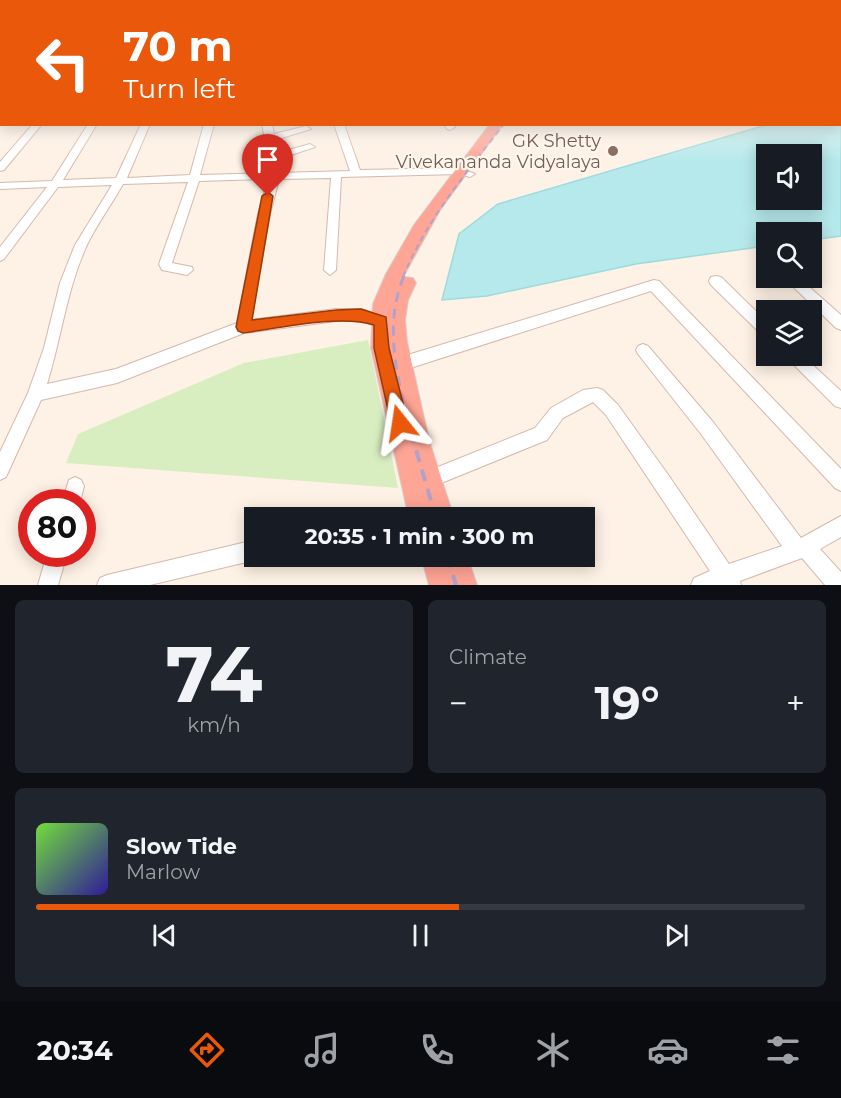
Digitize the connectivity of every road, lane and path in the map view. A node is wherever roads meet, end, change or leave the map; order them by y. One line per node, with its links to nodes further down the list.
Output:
1 (36, 126): 13 (street)
2 (92, 126): 20 (street)
3 (145, 126): 19 (street)
4 (208, 126): 18 (street)
5 (267, 126): 10 (street)
6 (340, 126): 15 (street)
7 (496, 126): 14 (highway)
8 (505, 126): 14 (highway)
9 (306, 129): 10 (street)
10 (270, 138): 12 (street)
11 (310, 147): 12 (street)
12 (274, 157): 17 (street)
13 (0, 168)
14 (465, 173): 15 (street); 29 (highway)
15 (356, 174): 16 (street)
16 (336, 175): 17 (street); 24 (street)
17 (274, 177): 18 (street); 30 (street)
18 (195, 178): 19 (street); 23 (street)
19 (120, 181): 20 (street); 34 (street)
20 (55, 184): 21 (street); 22 (street)
21 (0, 186)
22 (0, 256)
23 (187, 270)
24 (330, 270)
25 (716, 281): 27 (street)
26 (802, 288): 28 (street)
27 (756, 320)
28 (841, 323)
29 (388, 324): 30 (street); 32 (highway); 39 (highway)
30 (243, 327): 34 (street)
31 (643, 350): 42 (street)
32 (401, 364): 37 (highway); 38 (street)
33 (804, 366): 35 (street)
34 (36, 394): 36 (street)
35 (841, 401)
36 (0, 471)
37 (429, 479): 40 (highway); 47 (street)
38 (841, 482)
39 (420, 507)
40 (437, 507)
41 (841, 525): 42 (street)
42 (801, 549): 47 (street); 53 (street)
43 (244, 553): 49 (street)
44 (53, 567): 48 (street)
45 (438, 567): 50 (highway)
46 (456, 567): 51 (highway)
47 (727, 580): 52 (street)
48 (48, 585)
49 (107, 585)
50 (444, 585)
51 (462, 585)
52 (701, 585)
53 (839, 585)

